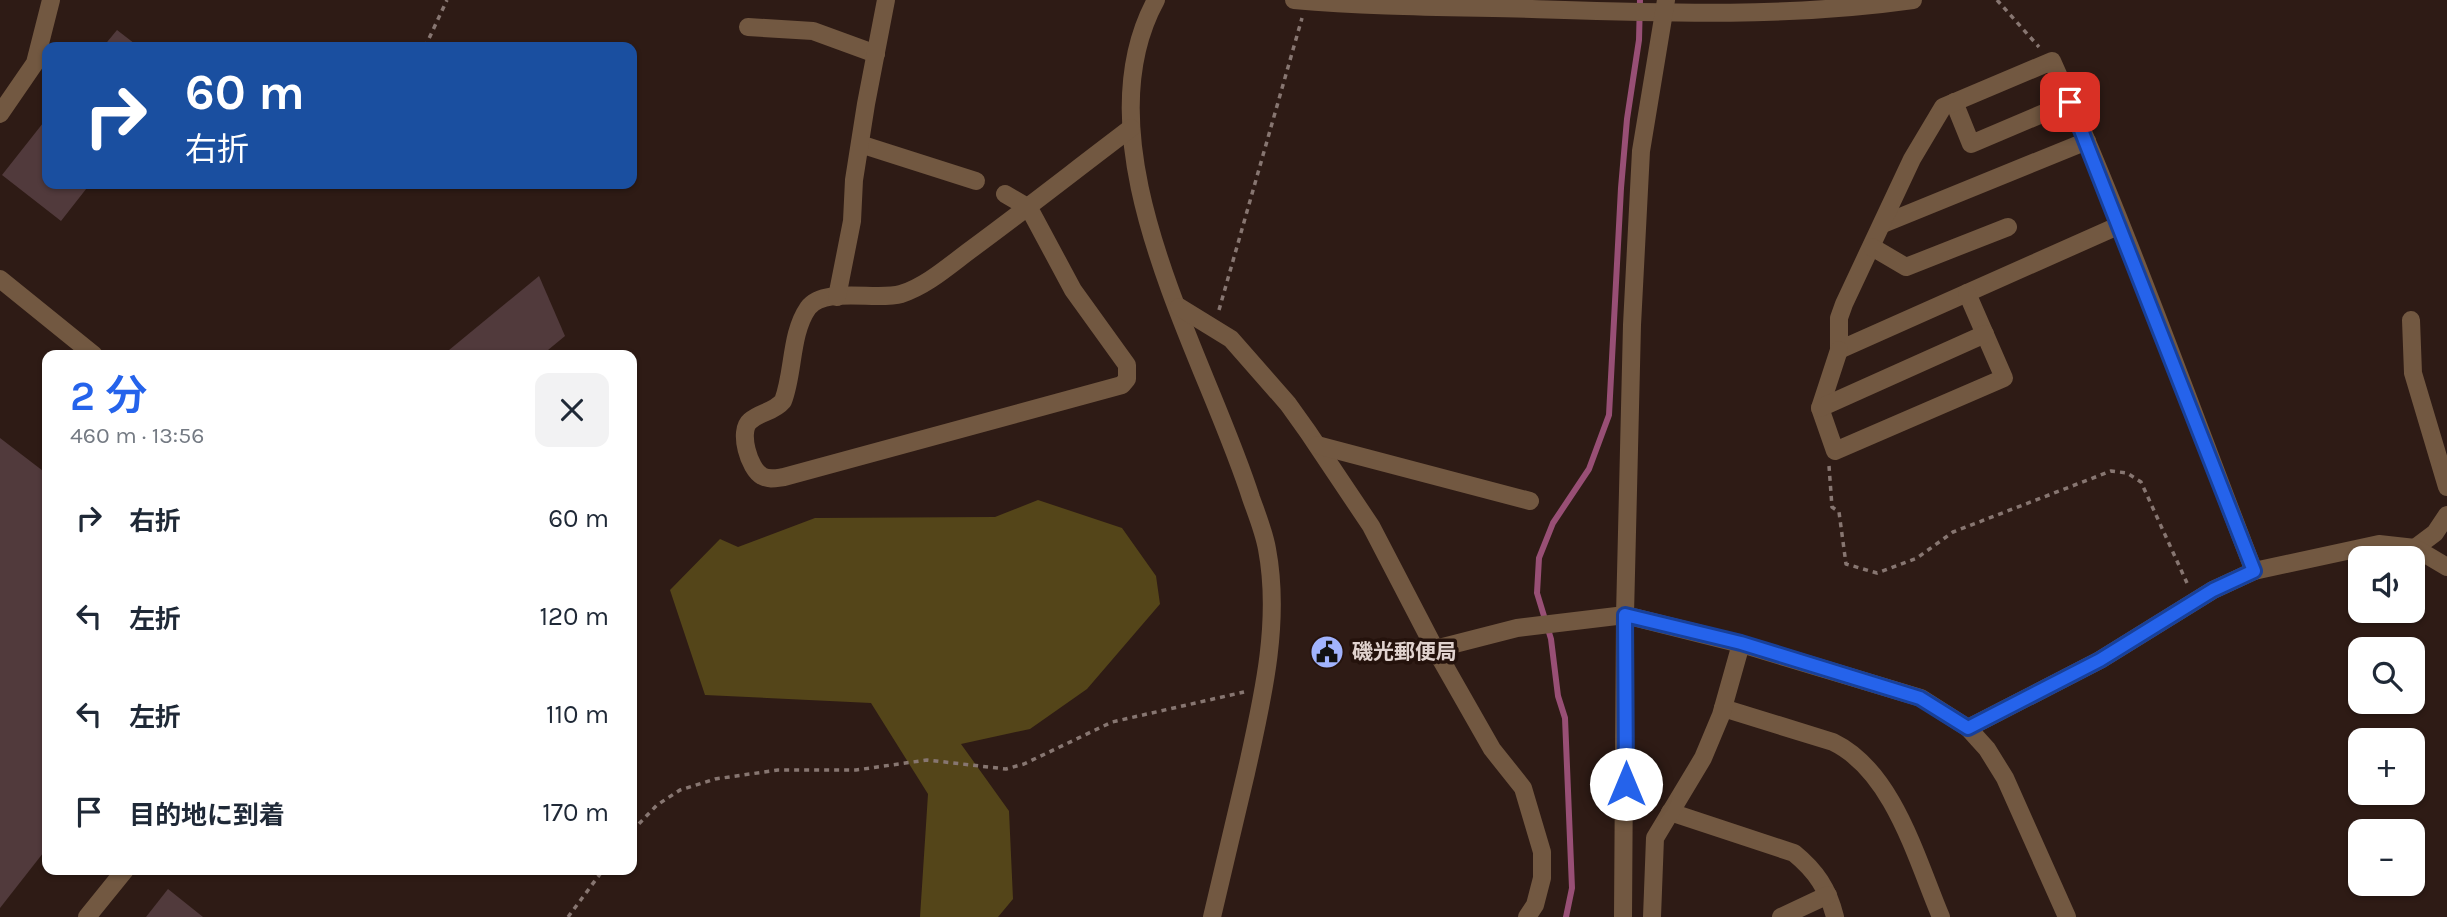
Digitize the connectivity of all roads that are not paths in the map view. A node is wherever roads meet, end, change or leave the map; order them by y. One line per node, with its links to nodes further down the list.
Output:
1 (51, 0): 11 (street)
2 (886, 0): 8 (street)
3 (1156, 0): 12 (street)
4 (1913, 0): 6 (street)
5 (1300, 1): 6 (street)
6 (1661, 8): 42 (street)
7 (748, 27): 8 (street)
8 (876, 54): 14 (street)
9 (1954, 102): 10 (street); 10 (street); 18 (street)
10 (2070, 102): 13 (street)
11 (0, 114)
12 (1131, 128): 17 (street); 25 (street)
13 (2087, 141): 18 (street); 19 (street)
14 (860, 144): 15 (street); 24 (street)
15 (976, 181)
16 (1005, 194): 17 (street)
17 (1030, 208): 24 (street); 24 (street)
18 (1883, 224): 21 (street)
19 (2120, 225): 23 (street); 41 (street)
20 (2008, 227): 21 (street)
21 (1872, 247): 29 (street)
22 (0, 279): 28 (street)
23 (1967, 293): 27 (street); 29 (street)
24 (837, 297)
25 (1179, 307): 31 (street); 51 (street)
26 (2411, 320): 32 (street)
27 (1985, 334): 30 (street); 30 (street)
28 (88, 350)
29 (1839, 350): 30 (street)
30 (1821, 408)
31 (1317, 445): 33 (street); 44 (street)
32 (2447, 487)
33 (1530, 501)
34 (2447, 515): 37 (street)
35 (2370, 546): 36 (street)
36 (2396, 546)
37 (2417, 546)
38 (2348, 551): 41 (street)
39 (2425, 554): 40 (street)
40 (2447, 567)
41 (2254, 571): 46 (street)
42 (1625, 615): 43 (street); 44 (street); 53 (street)
43 (1741, 643): 45 (street); 46 (street)
44 (1434, 649): 52 (street)
45 (1723, 708): 47 (street); 57 (street)
46 (1968, 728): 58 (street)
47 (1670, 812): 49 (street); 54 (street)
48 (121, 875): 50 (street)
49 (1828, 895): 55 (street); 56 (street)
50 (87, 917)
51 (1212, 917)
52 (1527, 917)
53 (1623, 917)
54 (1652, 917)
55 (1781, 917)
56 (1835, 917)
57 (1941, 917)
58 (2067, 917)

